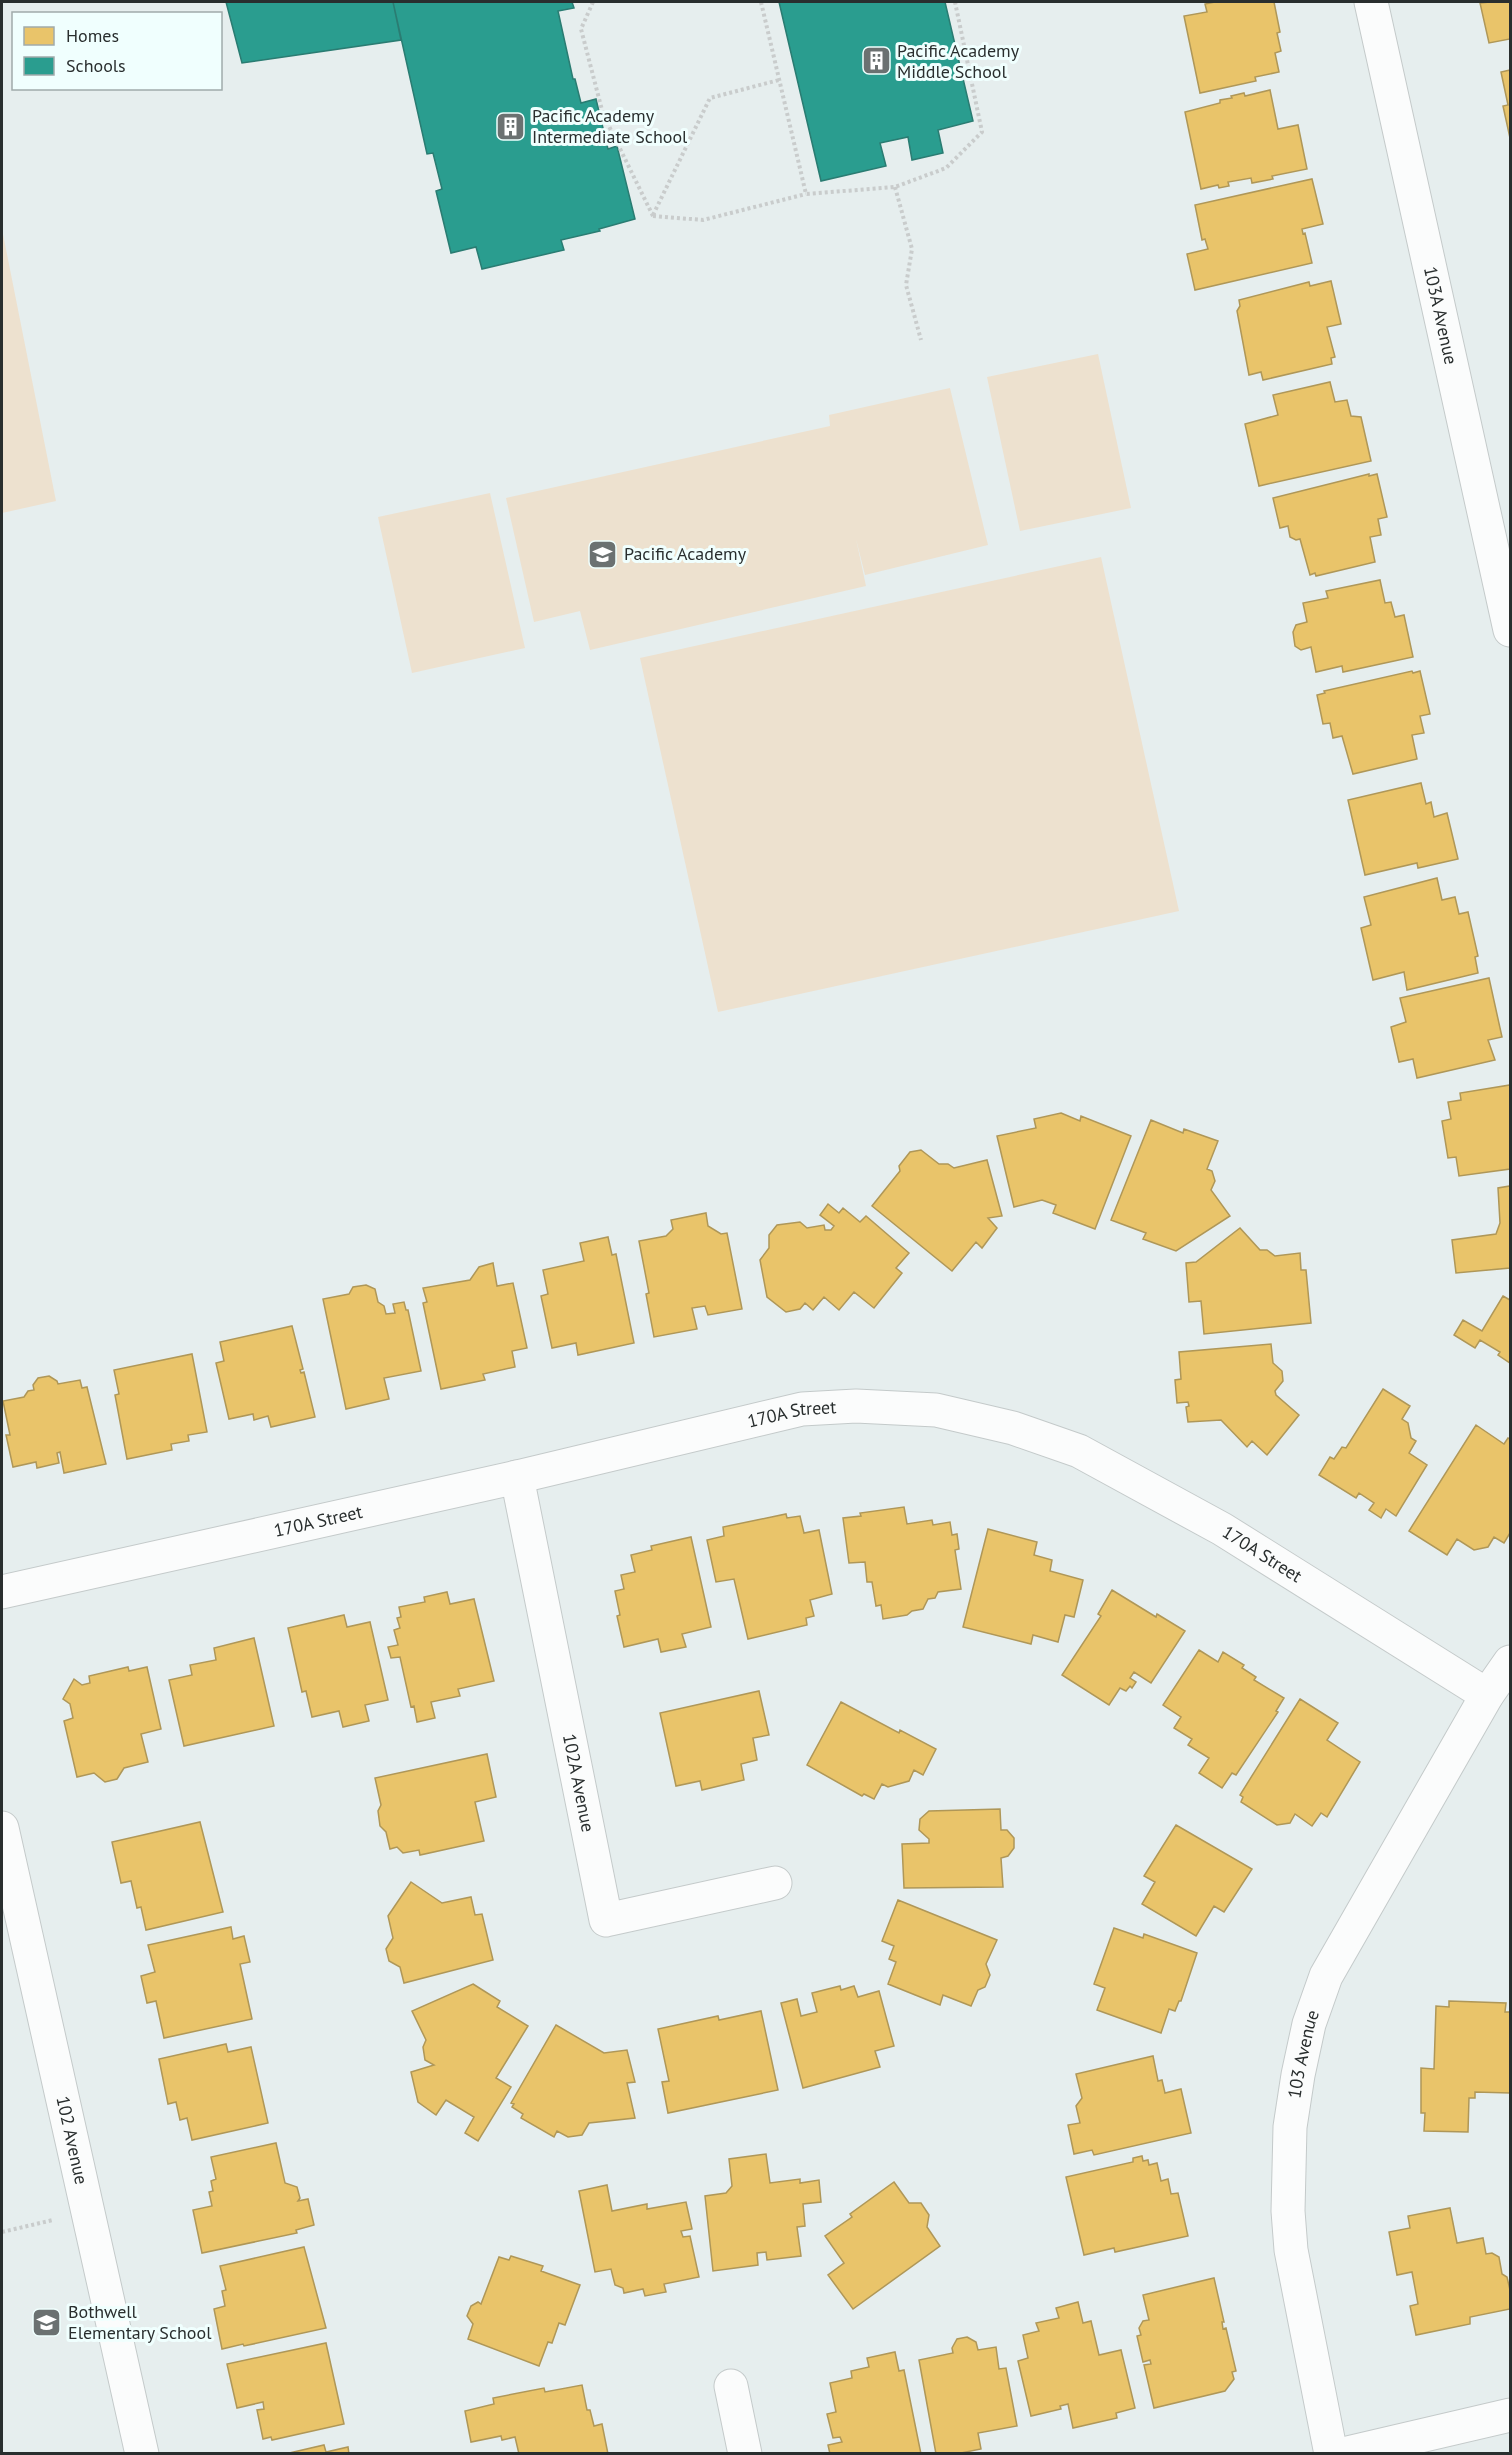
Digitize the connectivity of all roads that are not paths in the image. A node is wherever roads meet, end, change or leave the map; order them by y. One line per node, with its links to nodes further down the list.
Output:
1 (1371, 2): 2 (street, 103A Avenue)
2 (1510, 630)
3 (517, 1477): 4 (street, 170A Street); 6 (street, 170A Street); 8 (street, 102A Avenue)
4 (2, 1592)
5 (1510, 1662): 6 (street)
6 (1486, 1695): 13 (street, 103 Avenue)
7 (2, 1828): 11 (street, 102 Avenue)
8 (775, 1883)
9 (730, 2386): 12 (street)
10 (1510, 2415): 14 (street)
11 (141, 2454)
12 (745, 2454)
13 (1331, 2454)
14 (1343, 2454)

